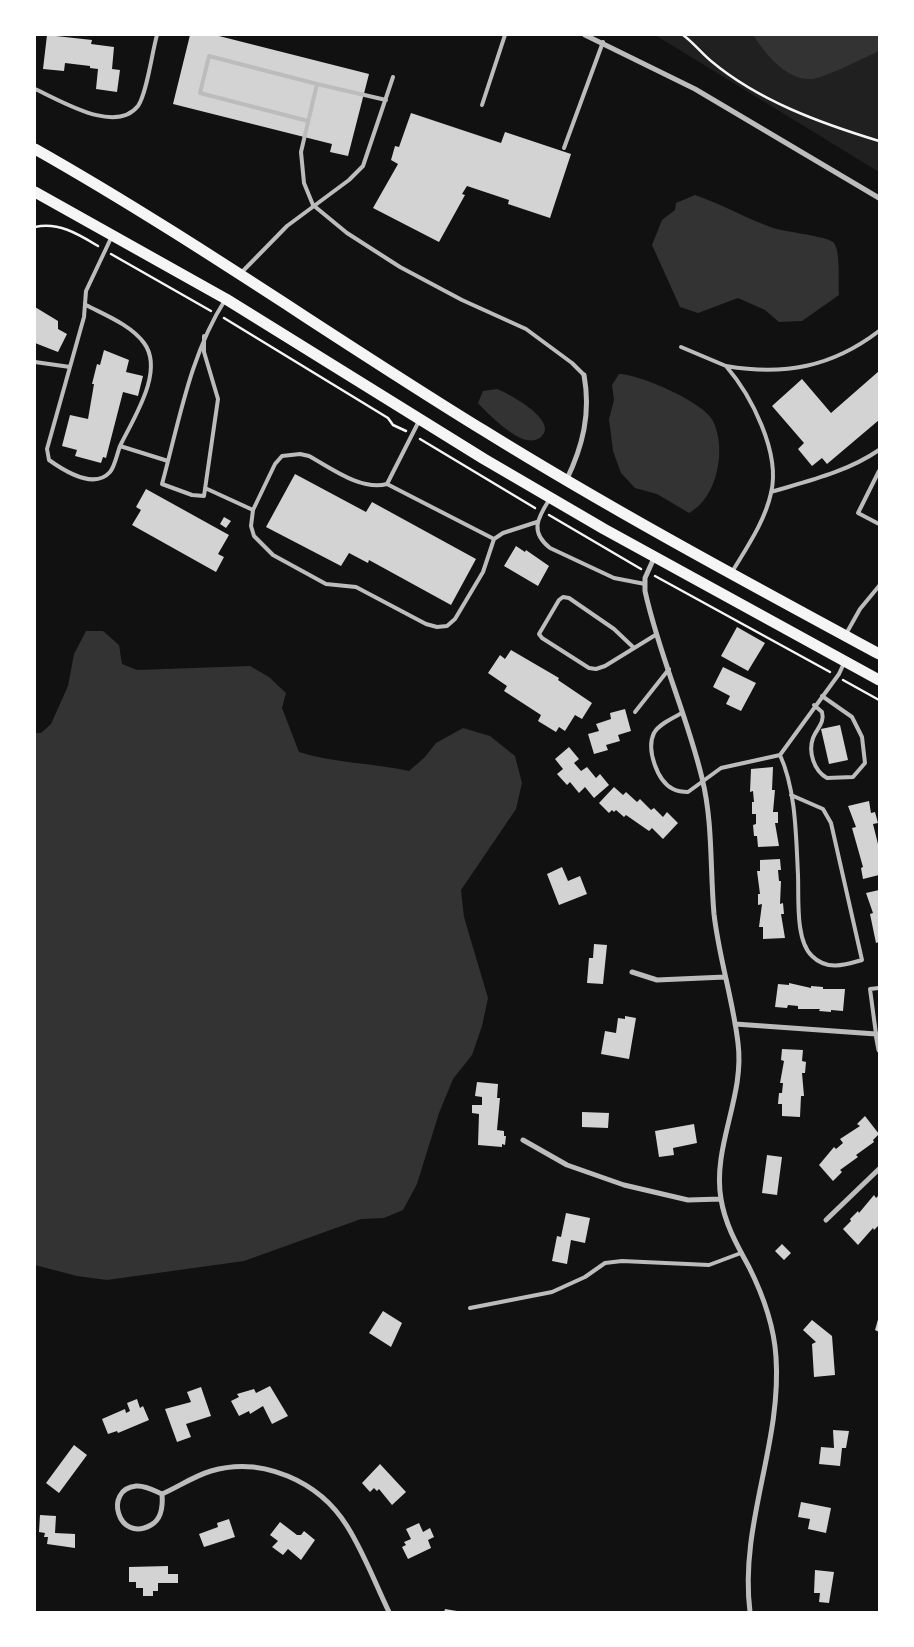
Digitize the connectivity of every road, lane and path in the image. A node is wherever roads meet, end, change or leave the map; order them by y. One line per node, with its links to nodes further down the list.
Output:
1 (157, 35): 8 (lane)
2 (506, 35): 10 (lane)
3 (585, 35): 5 (street)
4 (683, 35): 12 (path)
5 (603, 42): 13 (lane); 16 (street)
6 (393, 77): 9 (lane)
7 (317, 84): 9 (lane); 11 (lane); 11 (lane)
8 (35, 89)
9 (386, 100): 17 (lane)
10 (482, 105)
11 (308, 121): 17 (lane)
12 (879, 140)
13 (564, 148)
14 (35, 149): 19 (main road)
15 (35, 192): 18 (main road)
16 (879, 198)
17 (313, 205): 19 (lane); 28 (lane)
18 (113, 234): 20 (main road); 21 (lane)
19 (240, 273): 35 (main road)
20 (226, 299): 23 (lane); 29 (main road)
21 (86, 305): 27 (lane); 31 (lane)
22 (879, 331): 26 (lane)
23 (204, 336): 33 (lane); 37 (lane)
24 (681, 347): 26 (lane)
25 (35, 362): 27 (lane)
26 (726, 366): 38 (lane)
27 (70, 367): 31 (lane)
28 (584, 375): 35 (street)
29 (420, 419): 36 (lane); 39 (main road)
30 (424, 442): 41 (path)
31 (120, 446): 33 (lane)
32 (879, 450): 38 (lane)
33 (168, 461): 37 (lane)
34 (879, 471): 43 (lane)
35 (566, 481): 47 (main road)
36 (387, 484): 40 (lane); 44 (lane)
37 (205, 488): 40 (lane)
38 (772, 492): 47 (lane)
39 (551, 498): 41 (lane); 45 (main road)
40 (253, 510): 44 (lane)
41 (542, 512): 42 (lane); 46 (path)
42 (537, 522): 44 (lane); 48 (lane)
43 (879, 524)
44 (494, 539)
45 (654, 558): 48 (street); 55 (main road)
46 (627, 561)
47 (731, 574): 52 (main road)
48 (645, 584): 51 (street)
49 (673, 586): 57 (path)
50 (879, 586): 52 (lane)
51 (657, 634): 53 (lane); 56 (street)
52 (846, 636): 54 (main road)
53 (633, 647): 53 (lane)
54 (879, 654)
55 (845, 662): 57 (lane); 58 (main road)
56 (669, 669): 62 (lane); 63 (street)
57 (837, 676): 59 (lane); 60 (path)
58 (879, 680)
59 (822, 696): 61 (lane); 61 (lane)
60 (879, 700)
61 (814, 706): 64 (lane)
62 (635, 712)
63 (682, 713): 65 (street); 65 (lane)
64 (780, 754): 65 (lane); 66 (lane)
65 (703, 782): 68 (street)
66 (791, 795): 66 (lane)
67 (632, 972): 68 (street)
68 (725, 976): 70 (street)
69 (879, 988): 71 (lane)
70 (735, 1024): 71 (street); 75 (street)
71 (876, 1034): 72 (street)
72 (879, 1050)
73 (522, 1140): 75 (street)
74 (879, 1169): 76 (street)
75 (721, 1199): 77 (street)
76 (826, 1220)
77 (741, 1254): 78 (lane); 81 (street)
78 (470, 1308)
79 (162, 1494): 79 (street); 80 (street)
80 (389, 1612)
81 (750, 1612)

